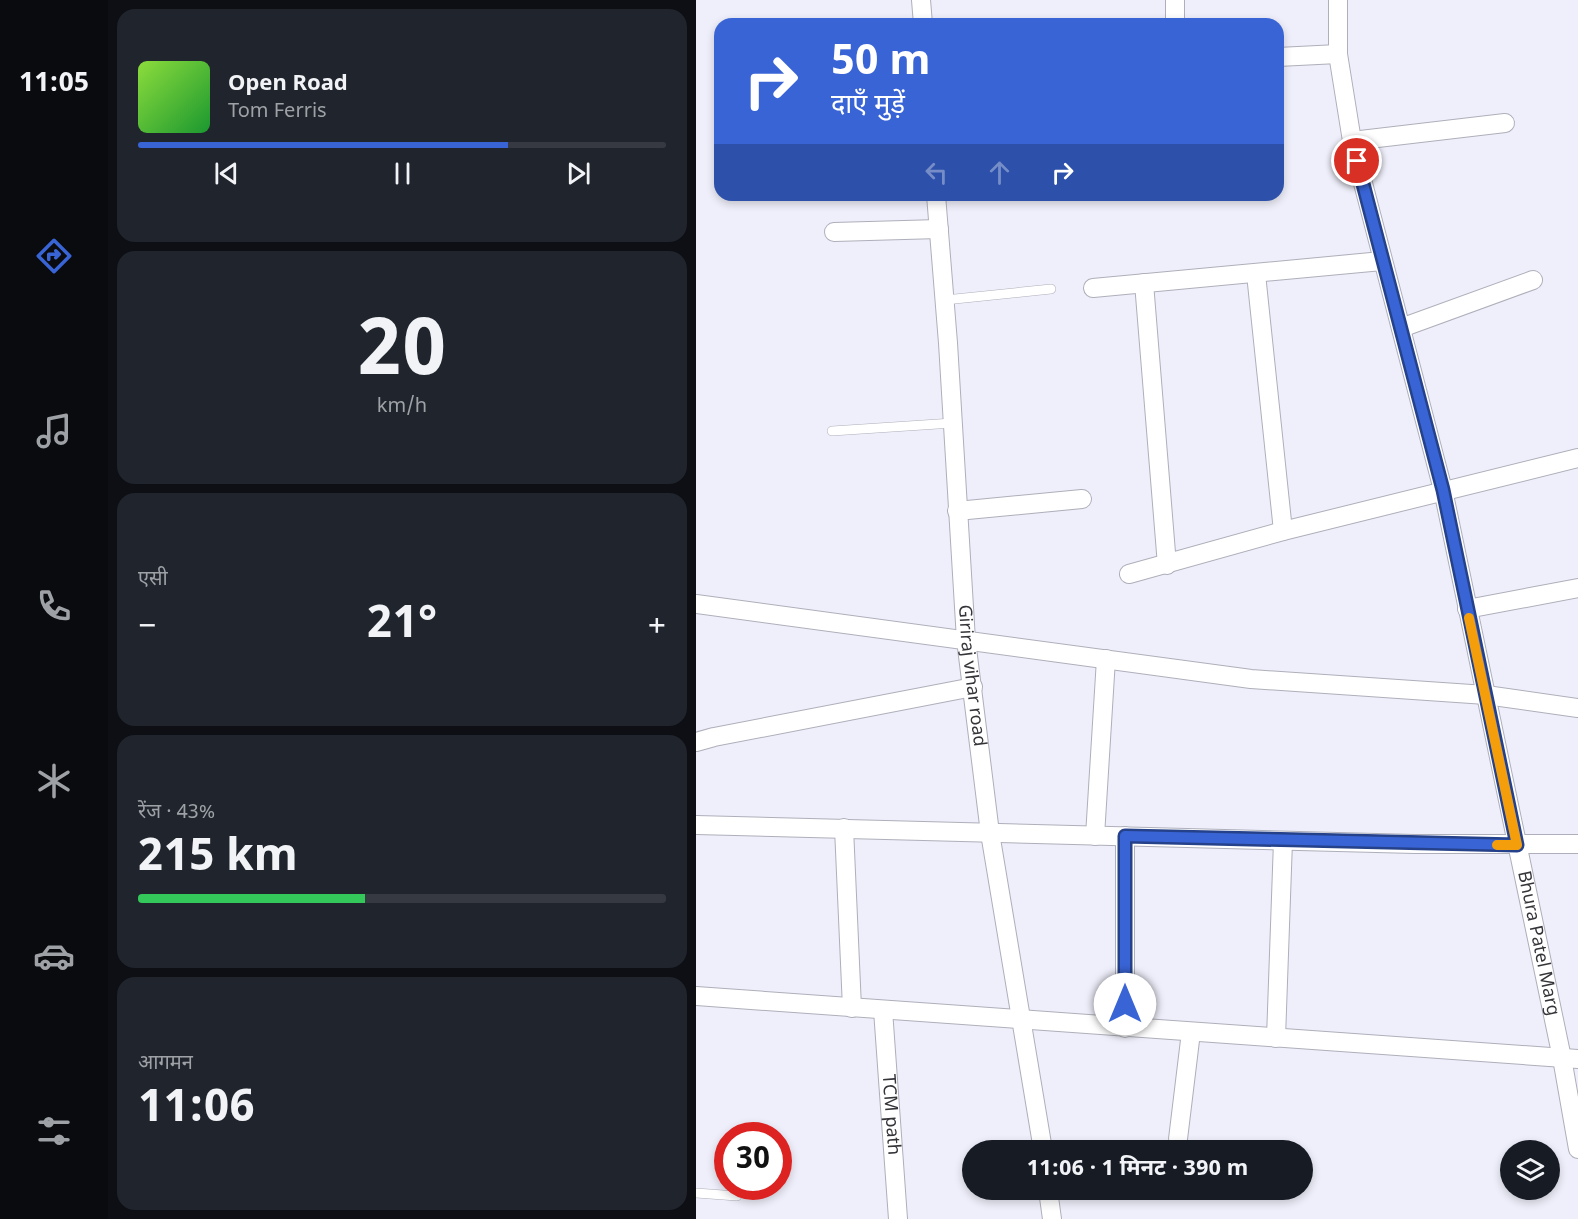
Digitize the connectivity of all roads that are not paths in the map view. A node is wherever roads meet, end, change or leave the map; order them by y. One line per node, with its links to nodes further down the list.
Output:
1 (921, 0): 4 (street)
2 (1175, 0): 5 (street)
3 (1338, 0): 6 (street, Bhura Patel Marg)
4 (922, 18)
5 (1175, 18)
6 (1338, 54): 7 (street); 9 (street, Bhura Patel Marg)
7 (1284, 57)
8 (1504, 123): 9 (street)
9 (1352, 141): 13 (street, Bhura Patel Marg)
10 (936, 201): 11 (street, Giriraj vihar road)
11 (939, 229): 12 (street); 19 (street, Giriraj vihar road)
12 (834, 232)
13 (1382, 261): 14 (street); 20 (street, Bhura Patel Marg)
14 (1256, 274): 16 (street); 27 (street)
15 (1533, 280): 20 (street)
16 (1144, 283): 17 (street); 28 (street)
17 (1093, 288)
18 (1051, 289): 19 (lane)
19 (945, 300): 21 (street, Giriraj vihar road)
20 (1401, 328): 24 (street, Bhura Patel Marg)
21 (953, 423): 22 (lane); 26 (street, Giriraj vihar road)
22 (832, 431)
23 (1578, 458): 24 (street)
24 (1443, 490): 27 (street); 32 (street, Bhura Patel Marg)
25 (1082, 499): 26 (street)
26 (957, 511): 33 (street, Giriraj vihar road)
27 (1283, 531): 28 (street)
28 (1167, 565): 29 (street)
29 (1129, 574)
30 (1578, 588): 32 (street)
31 (696, 604): 33 (street)
32 (1467, 609): 36 (street, Bhura Patel Marg)
33 (966, 640): 34 (street); 35 (street, Giriraj vihar road)
34 (1106, 659): 36 (street); 42 (street)
35 (973, 687): 38 (street); 41 (street, Giriraj vihar road)
36 (1486, 695): 37 (street); 46 (street, Bhura Patel Marg)
37 (1578, 708)
38 (696, 742)
39 (696, 825): 40 (street)
40 (844, 828): 41 (street); 48 (street)
41 (990, 833): 42 (street); 50 (street, Giriraj vihar road)
42 (1095, 836): 43 (street)
43 (1125, 836): 44 (street); 51 (street)
44 (1283, 841): 46 (street); 53 (street)
45 (1578, 844): 46 (street)
46 (1517, 845): 54 (street, Bhura Patel Marg)
47 (696, 996): 48 (street)
48 (852, 1008): 49 (street)
49 (883, 1010): 50 (street); 61 (street, TCM path)
50 (1022, 1020): 51 (street); 56 (street, Giriraj vihar road)
51 (1125, 1028): 52 (street)
52 (1191, 1032): 53 (street); 55 (street)
53 (1276, 1038): 54 (street)
54 (1570, 1058): 57 (street, Bhura Patel Marg)
55 (1178, 1139)
56 (1041, 1140)
57 (1578, 1149)
58 (696, 1193): 59 (lane)
59 (714, 1195)
60 (1049, 1200): 62 (street)
61 (898, 1219)
62 (1052, 1219)

